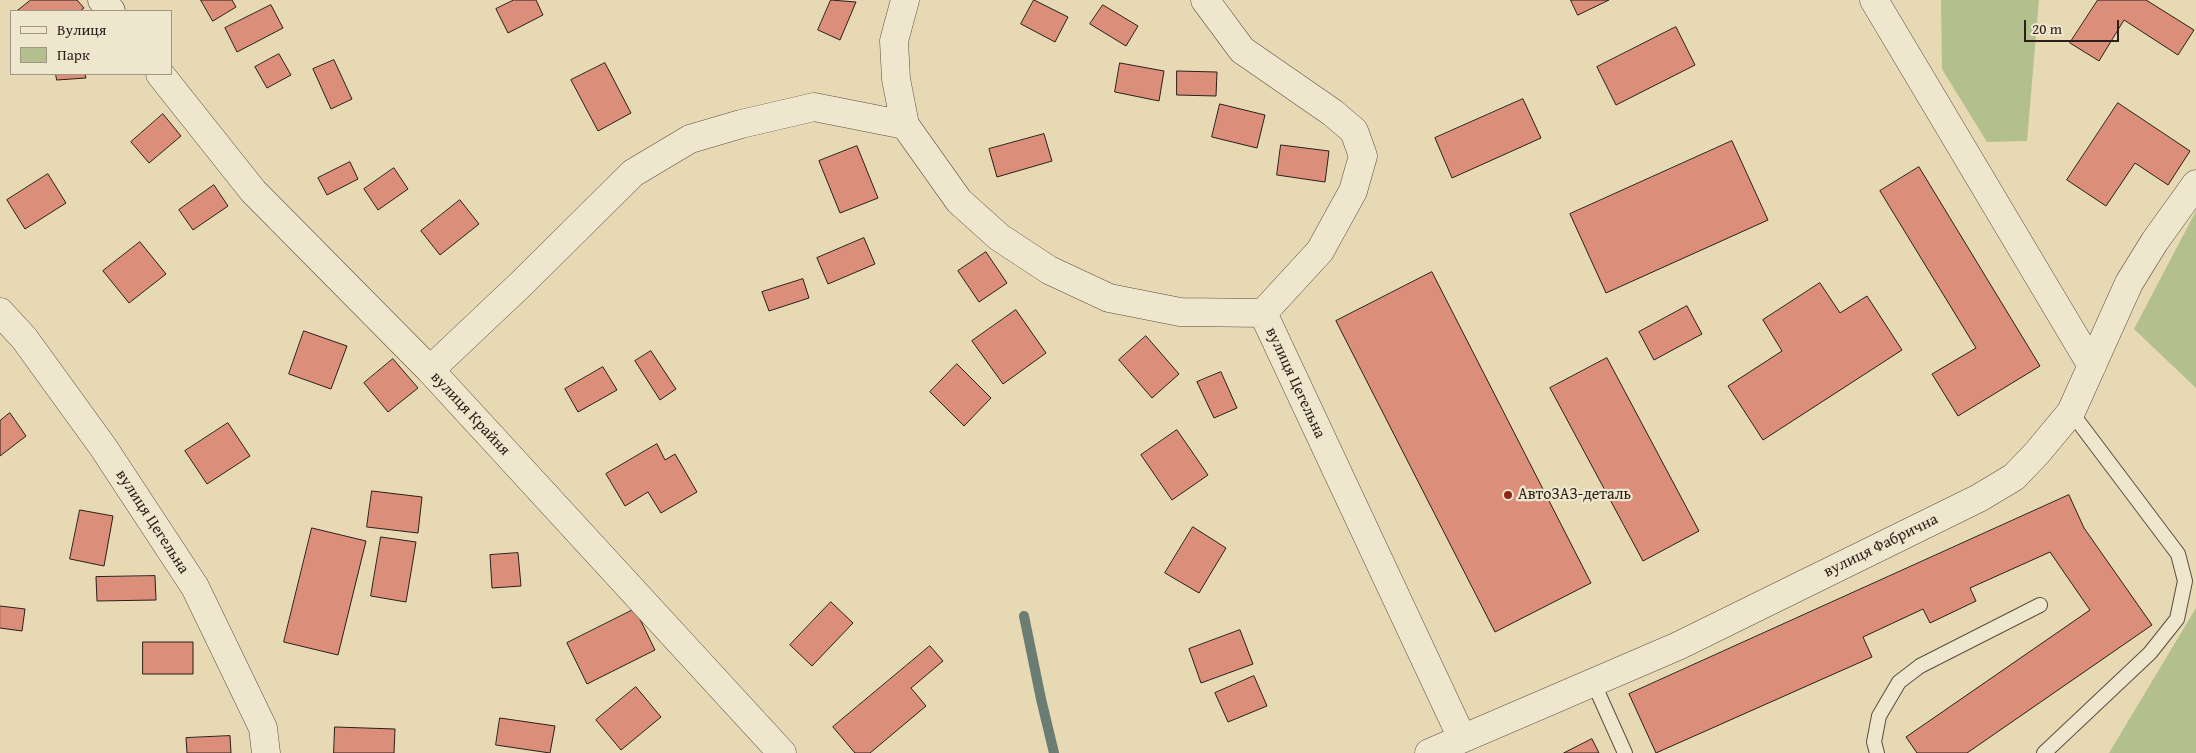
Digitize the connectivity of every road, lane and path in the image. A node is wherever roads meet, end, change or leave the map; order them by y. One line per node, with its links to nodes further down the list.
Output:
1 (102, 0): 5 (street)
2 (905, 0): 7 (street, вулиця Цегельна)
3 (1205, 0): 10 (street)
4 (1874, 0): 11 (street)
5 (110, 10)
6 (161, 75): 12 (street, вулиця Крайня)
7 (905, 125): 10 (street, вулиця Цегельна); 12 (street)
8 (2196, 184): 11 (street, вулиця Фабрична)
9 (0, 312): 17 (street, вулиця Цегельна)
10 (1262, 313): 16 (street, вулиця Цегельна)
11 (2092, 366): 13 (street, вулиця Фабрична)
12 (430, 370): 18 (street, вулиця Крайня)
13 (2071, 412): 15 (street, вулиця Фабрична); 22 (lane)
14 (2040, 605): 21 (lane)
15 (1594, 684): 16 (street, вулиця Фабрична); 20 (lane)
16 (1462, 738): 19 (street, вулиця Фабрична)
17 (266, 753)
18 (782, 753)
19 (1429, 753)
20 (1625, 753)
21 (1877, 753)
22 (2044, 753)

